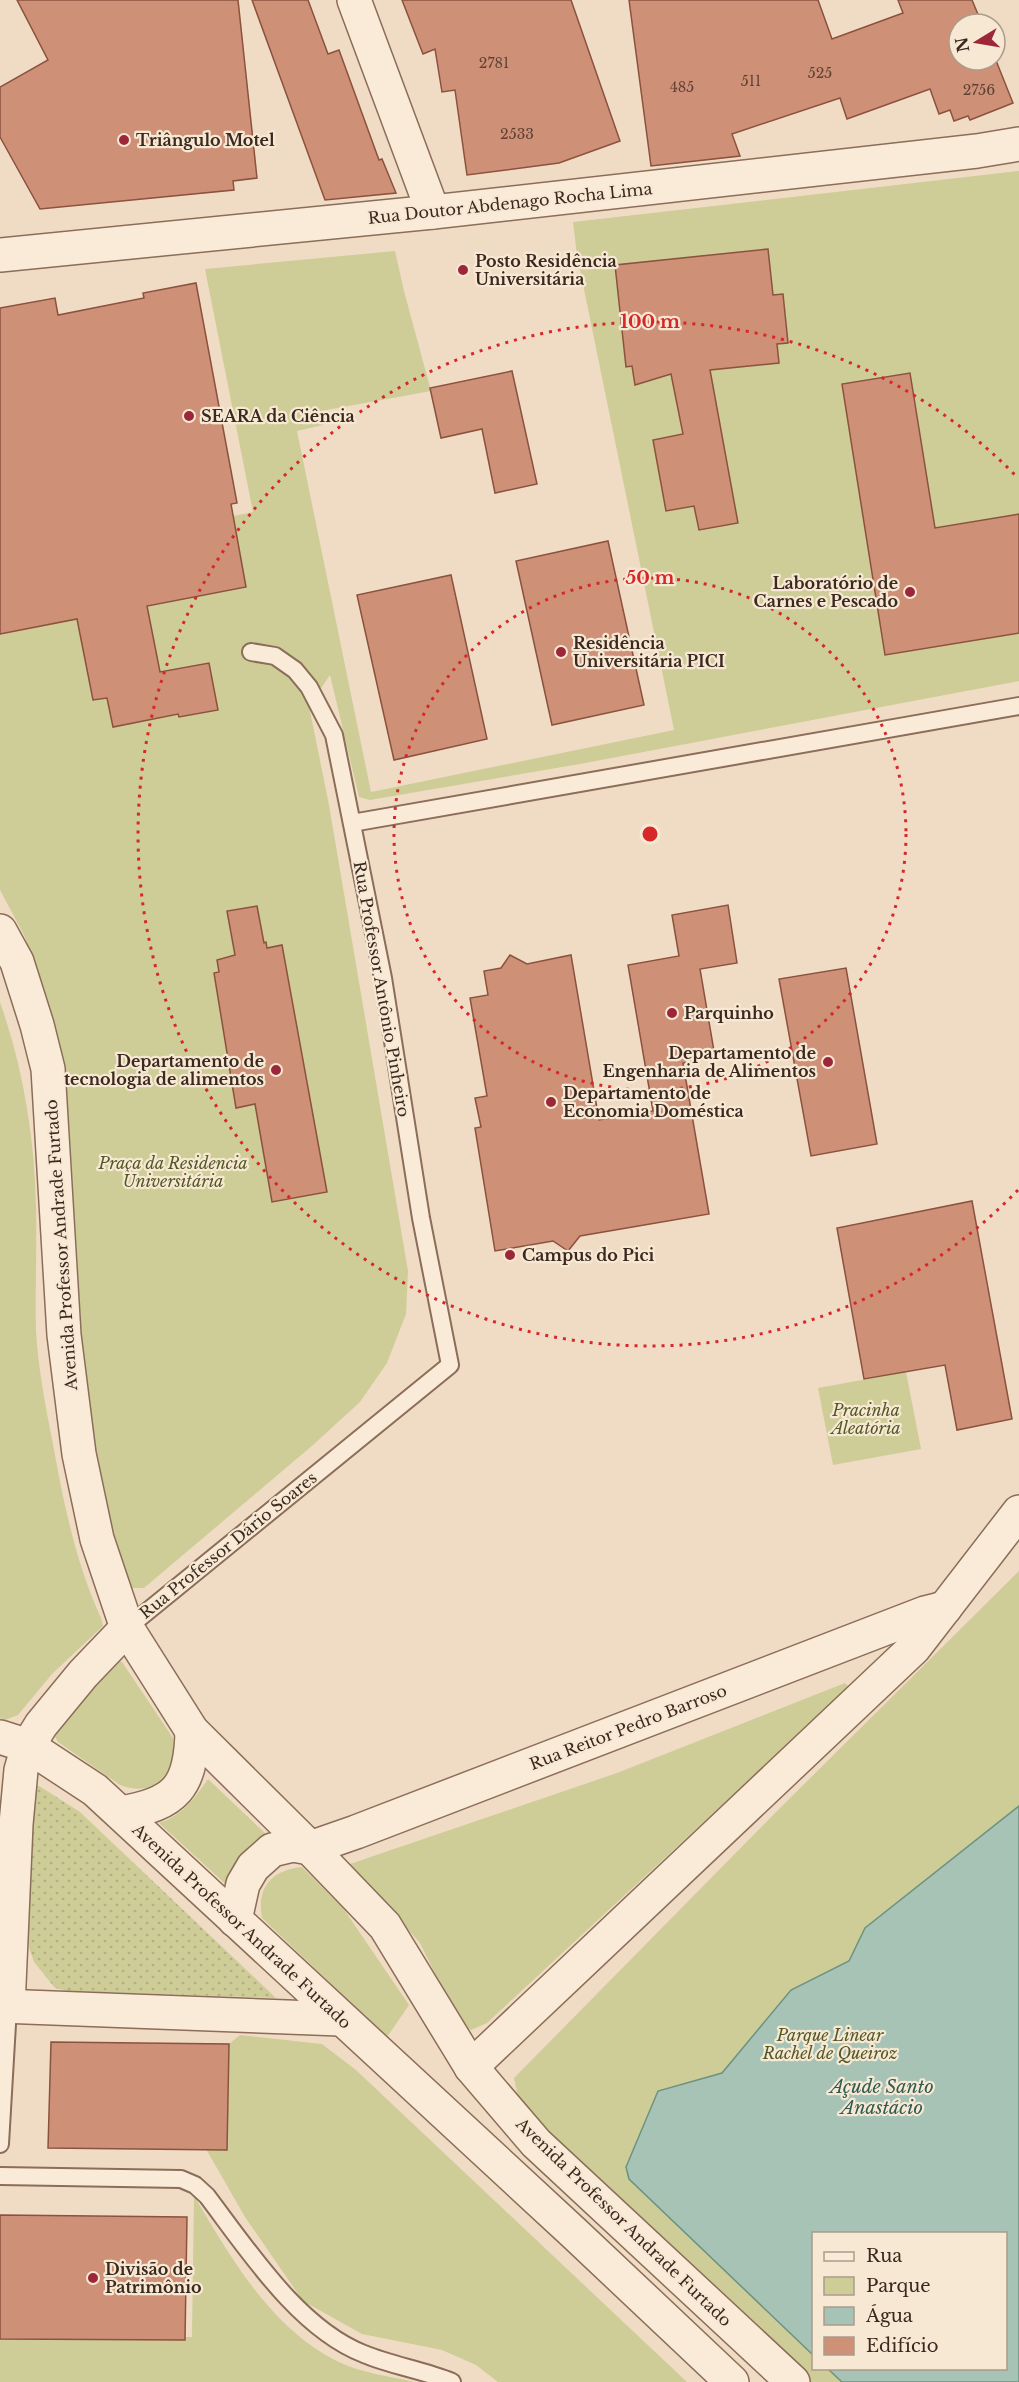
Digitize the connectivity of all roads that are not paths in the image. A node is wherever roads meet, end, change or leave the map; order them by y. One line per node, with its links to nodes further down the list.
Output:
1 (354, 0): 3 (street)
2 (1019, 144): 3 (street, Rua Doutor Abdenago Rocha Lima)
3 (433, 212): 4 (street, Rua Doutor Abdenago Rocha Lima)
4 (0, 255)
5 (252, 652): 7 (lane, Rua Professor Antônio Pinheiro)
6 (1019, 706): 7 (lane)
7 (352, 823): 9 (lane, Rua Professor Antônio Pinheiro)
8 (0, 932): 12 (street, Avenida Professor Andrade Furtado)
9 (450, 1365): 12 (lane, Rua Professor Dário Soares)
10 (1019, 1512): 11 (street)
11 (945, 1608): 16 (street, Rua Reitor Pedro Barroso); 20 (street)
12 (127, 1628): 13 (street, Avenida Professor Andrade Furtado); 14 (street, Rua Professor Dário Soares)
13 (192, 1731): 15 (street); 16 (street, Avenida Professor Andrade Furtado)
14 (14, 1742): 15 (street, Avenida Professor Andrade Furtado); 18 (street, Rua Professor Dário Soares)
15 (121, 1813): 17 (street, Avenida Professor Andrade Furtado)
16 (310, 1848): 17 (street); 20 (street, Avenida Professor Andrade Furtado)
17 (235, 1920): 19 (street, Avenida Professor Andrade Furtado)
18 (4, 2006): 19 (street); 21 (lane)
19 (340, 2019): 24 (street, Avenida Professor Andrade Furtado)
20 (471, 2067): 25 (street, Avenida Professor Andrade Furtado)
21 (0, 2144)
22 (0, 2176): 23 (lane)
23 (452, 2382)
24 (732, 2382)
25 (793, 2382)

